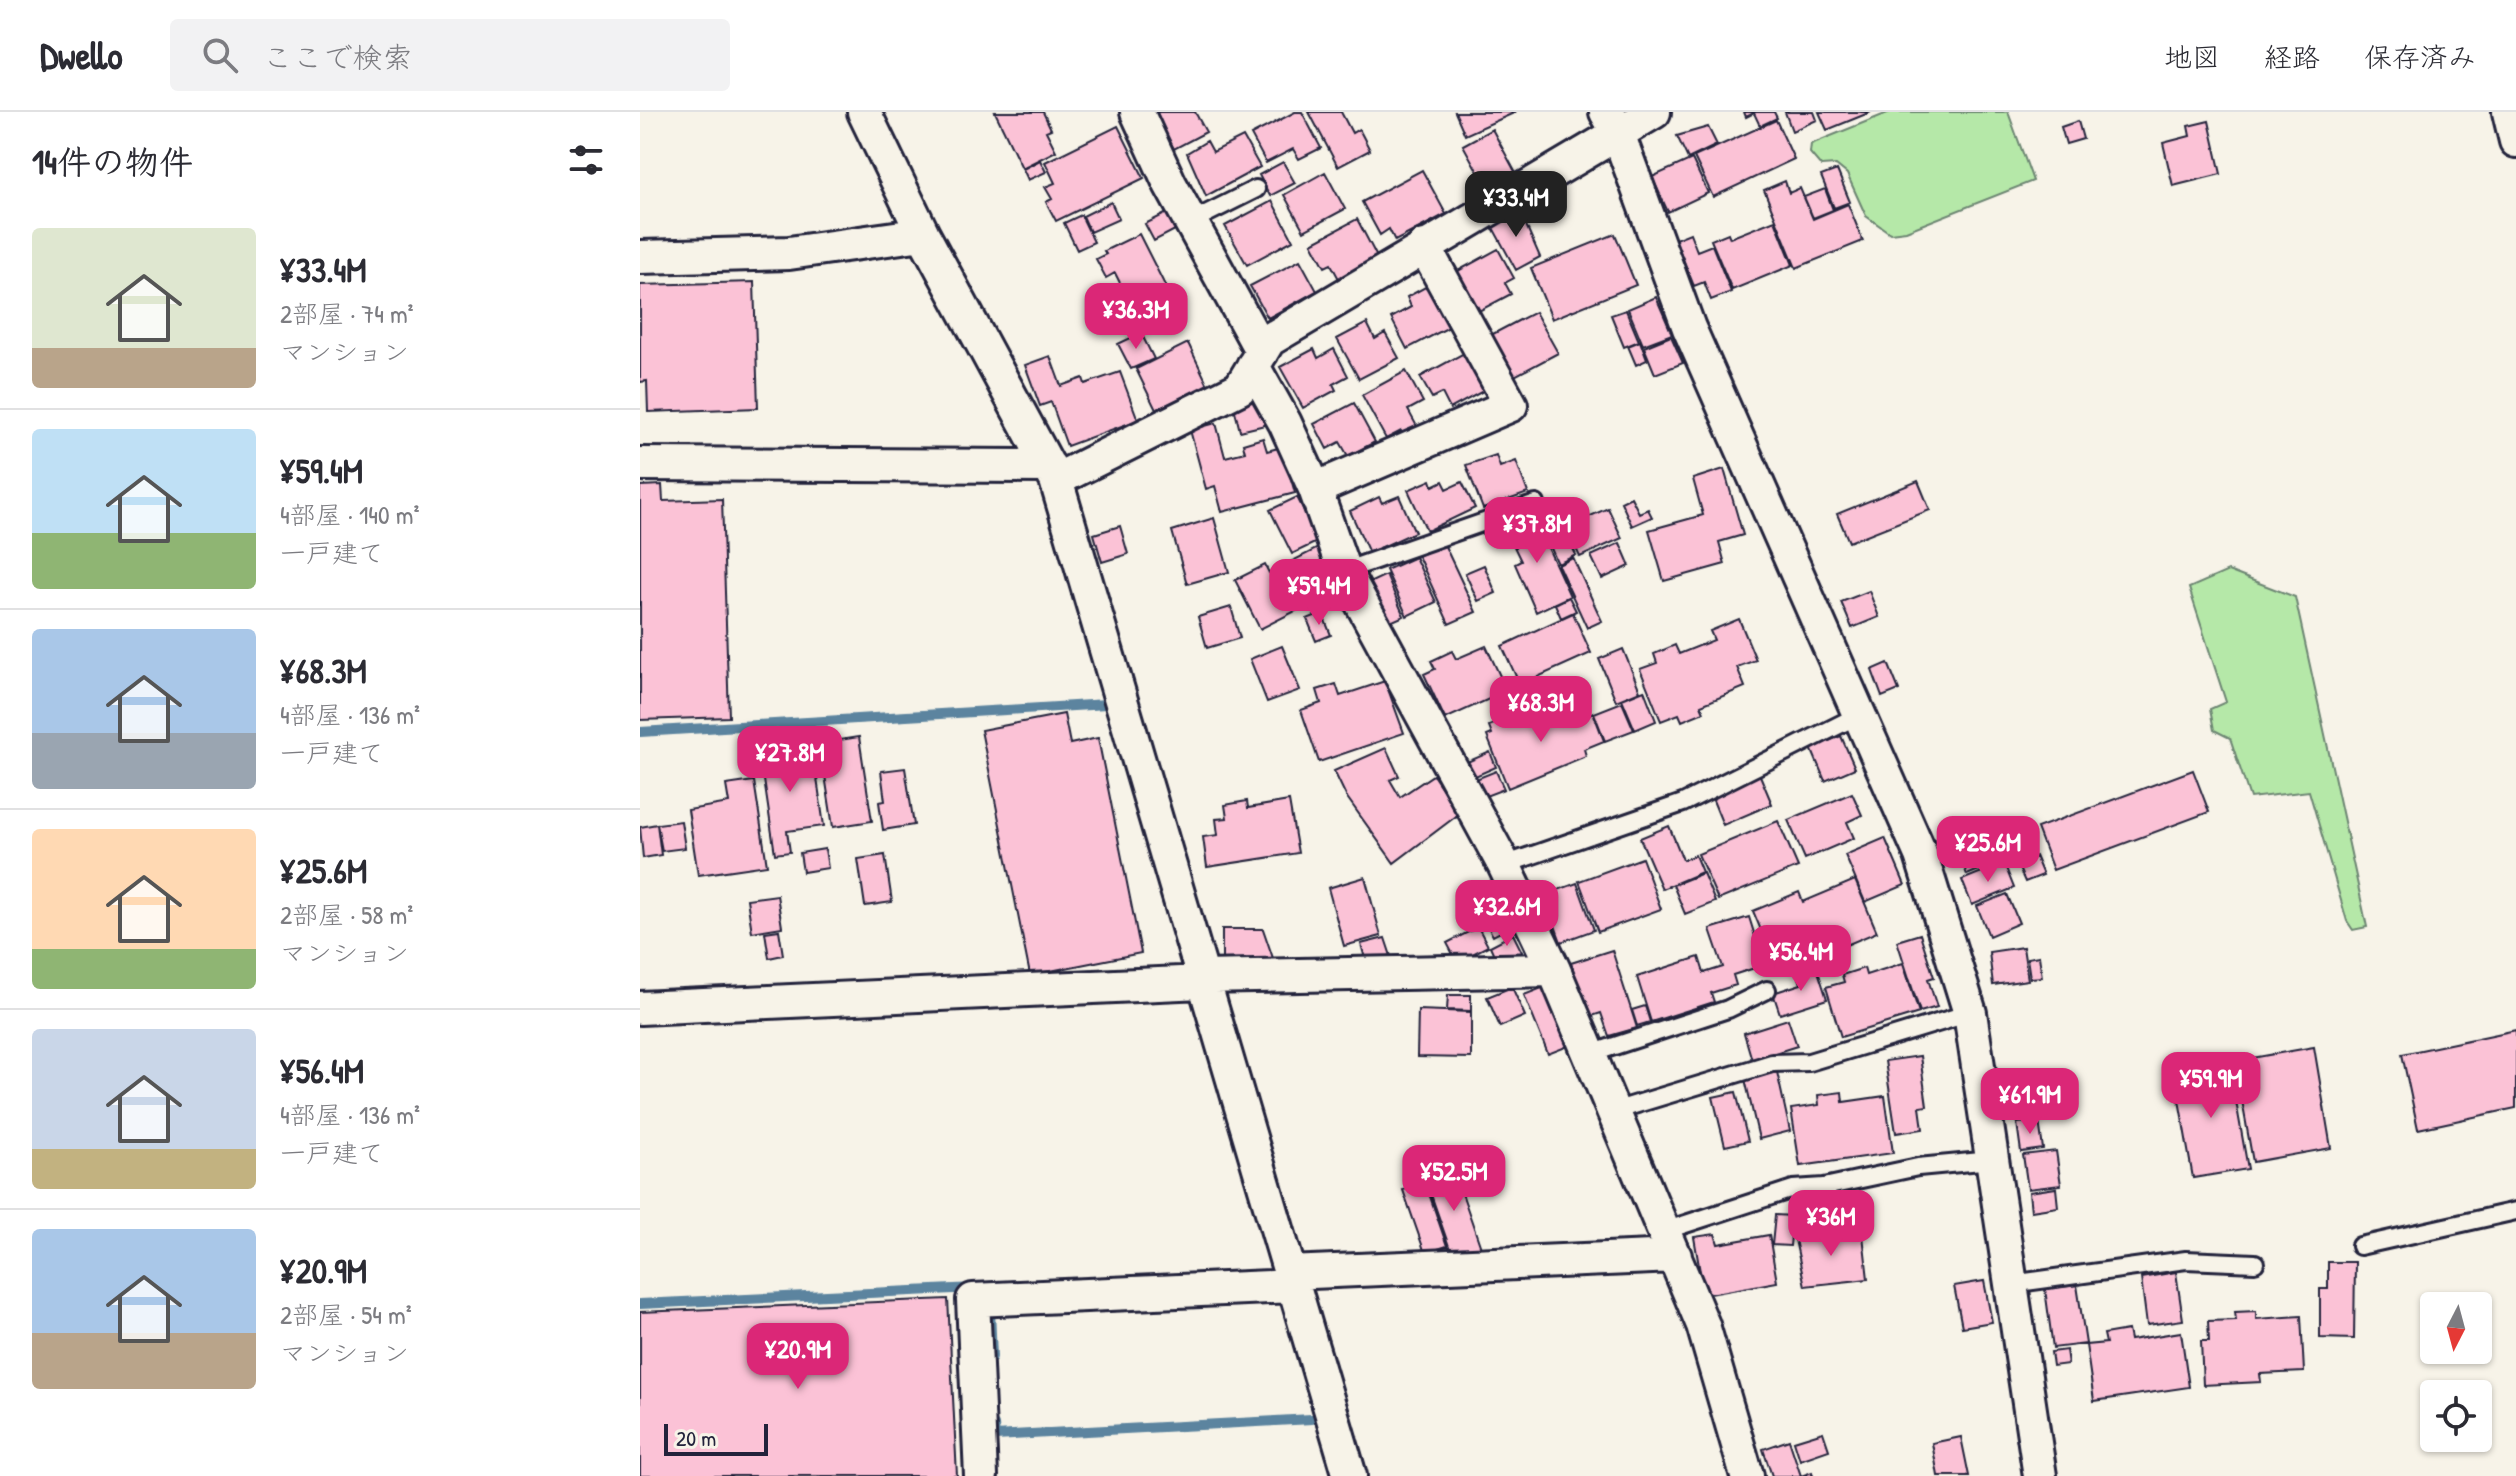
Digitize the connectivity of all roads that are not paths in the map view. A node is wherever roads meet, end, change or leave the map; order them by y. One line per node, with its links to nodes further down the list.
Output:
1 (864, 112): 9 (street)
2 (1137, 112): 8 (street)
3 (1654, 112): 5 (street)
4 (2509, 112): 6 (street)
5 (1611, 121): 10 (street); 18 (street)
6 (2516, 141)
7 (1256, 189): 8 (lane)
8 (1190, 222): 12 (street)
9 (923, 234): 11 (street); 14 (street)
10 (1424, 246): 12 (street); 15 (street)
11 (640, 257)
12 (1257, 359): 14 (street); 15 (street)
13 (640, 464): 14 (street)
14 (1052, 473): 21 (street)
15 (1315, 489): 17 (street)
16 (1536, 504): 17 (lane)
17 (1344, 571): 19 (street)
18 (1857, 716): 19 (lane); 24 (street)
19 (1504, 865): 20 (street)
20 (1554, 970): 21 (street); 25 (street)
21 (1202, 979): 23 (street); 32 (street)
22 (1767, 990): 25 (lane)
23 (640, 1008)
24 (1970, 1013): 26 (lane); 27 (street)
25 (1590, 1054): 26 (street)
26 (1614, 1111): 29 (street)
27 (1992, 1160): 29 (lane); 33 (street)
28 (2516, 1211): 30 (lane)
29 (1669, 1244): 32 (street); 36 (street)
30 (2360, 1246)
31 (2255, 1263): 33 (lane)
32 (1291, 1280): 34 (street); 35 (street)
33 (2011, 1284): 37 (street)
34 (981, 1476)
35 (1350, 1476)
36 (1747, 1476)
37 (2040, 1476)

